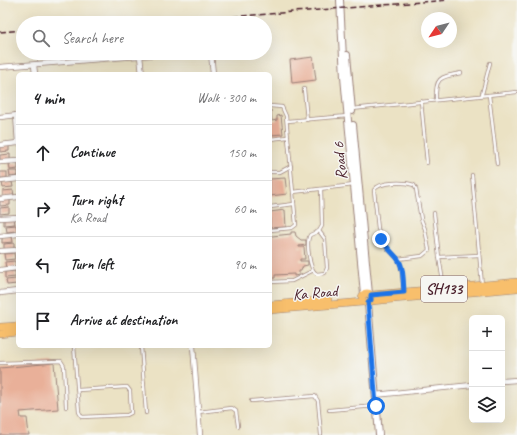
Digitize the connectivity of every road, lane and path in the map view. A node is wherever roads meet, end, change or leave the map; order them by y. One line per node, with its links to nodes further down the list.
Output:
1 (340, 0): 19 (street, Road 6)
2 (93, 60): 6 (street)
3 (140, 60): 9 (street)
4 (212, 60): 10 (street)
5 (490, 63): 14 (lane)
6 (34, 65): 7 (street); 8 (street)
7 (0, 67)
8 (35, 72)
9 (142, 72)
10 (213, 72)
11 (461, 73): 16 (lane)
12 (304, 89): 23 (lane)
13 (517, 92): 15 (lane)
14 (482, 94): 15 (lane); 16 (lane)
15 (489, 95): 32 (lane)
16 (436, 100): 17 (lane)
17 (421, 101): 19 (lane); 31 (lane)
18 (272, 106): 24 (lane)
19 (350, 109): 21 (street, Road 6); 38 (street, Road 6)
20 (16, 115): 22 (street)
21 (348, 116): 23 (lane); 38 (street, Road 6)
22 (0, 117)
23 (307, 120): 24 (lane)
24 (287, 121): 25 (lane)
25 (288, 137): 26 (lane); 33 (lane)
26 (272, 139)
27 (16, 143): 28 (street)
28 (0, 145)
29 (16, 161): 30 (street)
30 (0, 162)
31 (427, 163)
32 (497, 164)
33 (291, 166): 34 (lane); 40 (lane)
34 (272, 172)
35 (472, 174): 54 (lane)
36 (16, 179): 37 (street)
37 (0, 181)
38 (356, 185): 39 (lane); 68 (street, Road 6)
39 (321, 189): 40 (lane); 49 (lane)
40 (293, 192): 43 (lane)
41 (16, 197): 42 (street)
42 (0, 199)
43 (294, 204): 44 (lane); 48 (lane)
44 (272, 207)
45 (434, 213): 55 (lane)
46 (16, 217): 47 (street)
47 (0, 218)
48 (272, 230)
49 (319, 231): 59 (lane); 59 (lane)
50 (16, 234): 51 (street)
51 (0, 236)
52 (16, 250): 53 (street)
53 (0, 251)
54 (479, 255): 55 (lane); 62 (lane)
55 (439, 257): 64 (lane)
56 (398, 259): 56 (lane); 66 (lane)
57 (16, 268): 58 (street)
58 (0, 270)
59 (312, 271): 60 (lane)
60 (272, 282)
61 (517, 282): 62 (main road, Ka Road / SH133)
62 (482, 286): 64 (main road, Ka Road / SH133)
63 (517, 288): 68 (main road, Ka Road / SH133)
64 (444, 289): 66 (main road, Ka Road / SH133)
65 (16, 291): 67 (street)
66 (404, 292): 68 (main road, Ka Road / SH133)
67 (0, 293)
68 (367, 298): 69 (main road, Ka Road / SH133); 70 (main road, Ka Road / SH133); 83 (street, Road 6)
69 (272, 305)
70 (272, 310)
71 (16, 326): 72 (main road)
72 (0, 327)
73 (16, 332): 74 (main road)
74 (0, 334)
75 (74, 348): 82 (lane)
76 (140, 348): 89 (lane)
77 (193, 348): 88 (street)
78 (0, 363): 86 (lane)
79 (517, 380): 80 (street)
80 (505, 382)
81 (469, 385): 83 (street)
82 (78, 390): 82 (lane)
83 (375, 395): 85 (street, Road 6)
84 (251, 401): 92 (lane)
85 (376, 406): 87 (lane); 93 (street, Road 6)
86 (66, 407)
87 (329, 410)
88 (198, 412): 90 (lane); 91 (street)
89 (146, 413)
90 (238, 426)
91 (200, 435)
92 (321, 435)
93 (379, 435)

